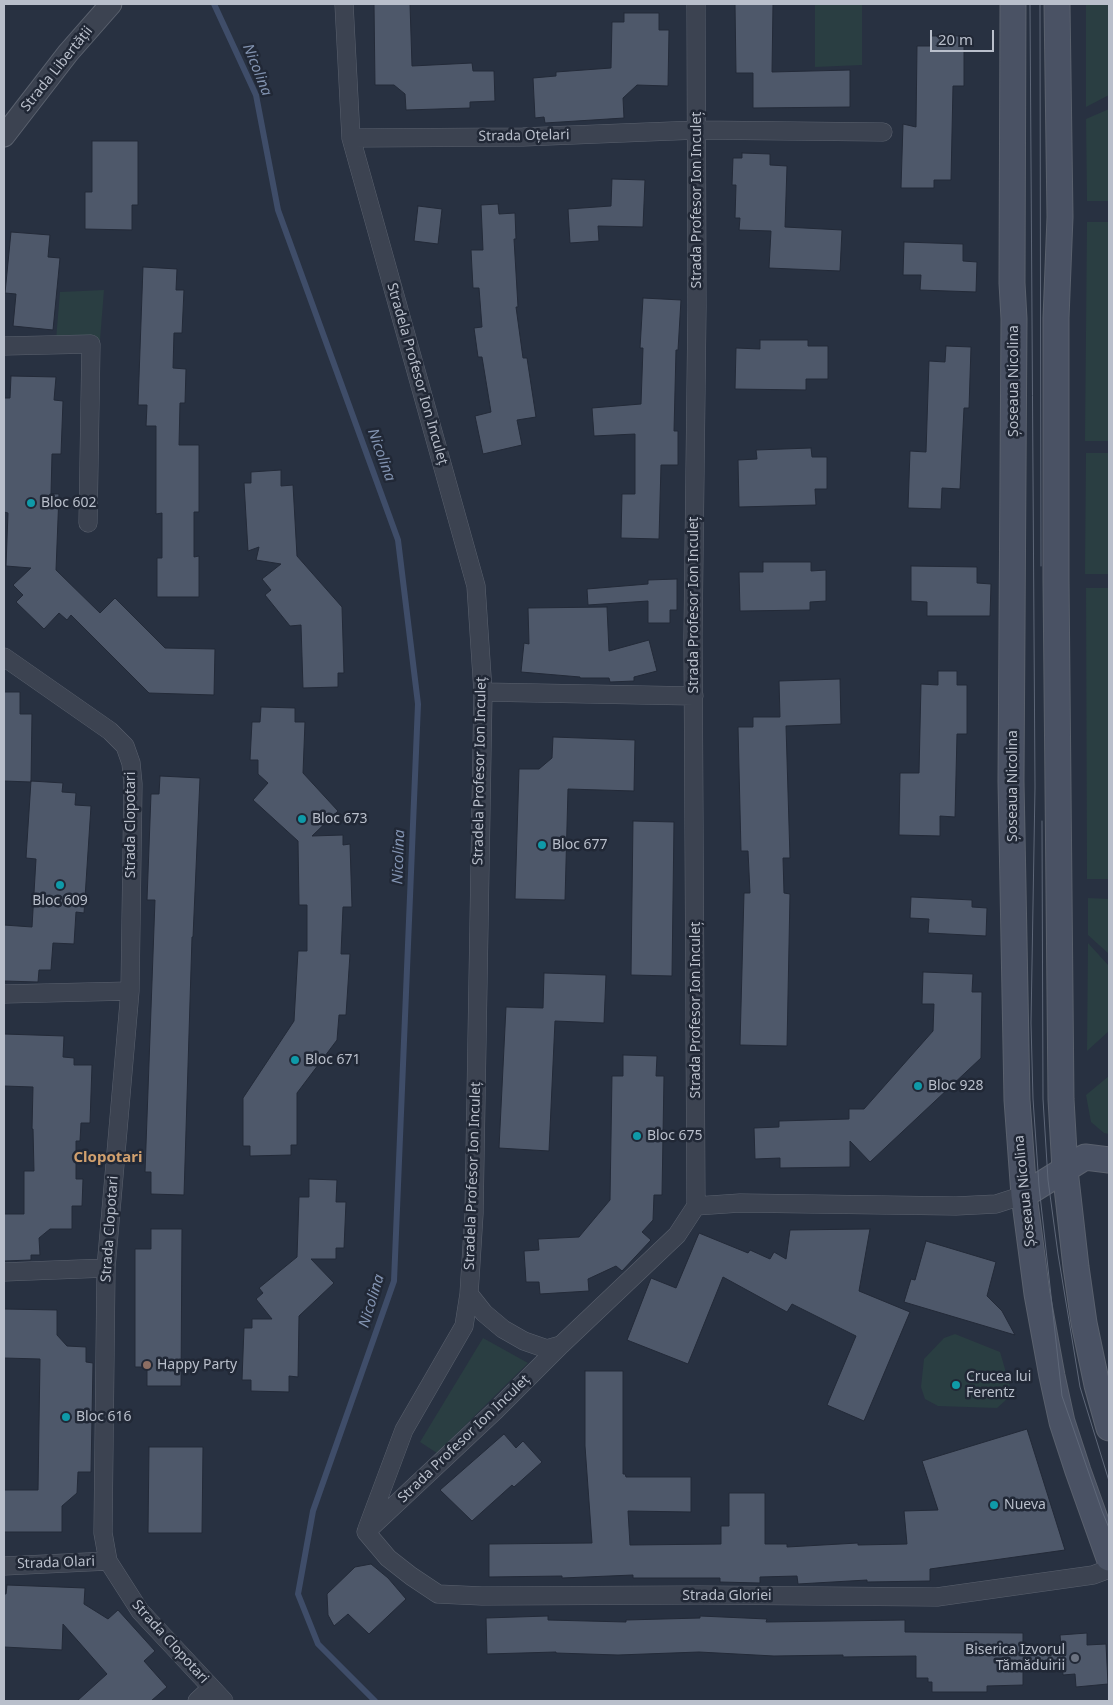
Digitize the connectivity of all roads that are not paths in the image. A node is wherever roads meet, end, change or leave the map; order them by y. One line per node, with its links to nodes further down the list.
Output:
1 (111, 4): 8 (street, Strada Libertății)
2 (344, 4): 9 (street, Stradela Profesor Ion Inculeț)
3 (696, 4): 6 (street, Strada Profesor Ion Inculeț)
4 (1013, 4): 19 (main road, Șoseaua Nicolina)
5 (1057, 4): 18 (main road)
6 (697, 130): 7 (street, Strada Oțelari); 9 (street, Strada Oțelari); 14 (street, Strada Profesor Ion Inculeț)
7 (883, 132)
8 (4, 136)
9 (351, 138): 13 (street, Stradela Profesor Ion Inculeț)
10 (4, 346): 11 (street)
11 (88, 523)
12 (4, 657): 15 (street, Strada Clopotari)
13 (482, 692): 14 (street); 23 (street, Stradela Profesor Ion Inculeț)
14 (694, 696): 20 (street, Strada Profesor Ion Inculeț)
15 (130, 991): 16 (street); 21 (street, Strada Clopotari)
16 (4, 994)
17 (1109, 1160): 18 (main road)
18 (1065, 1170): 19 (main road); 25 (main road)
19 (1024, 1195): 20 (street); 27 (main road, Șoseaua Nicolina)
20 (696, 1206): 24 (street, Strada Profesor Ion Inculeț)
21 (106, 1268): 22 (street); 28 (street, Strada Clopotari)
22 (4, 1272)
23 (469, 1294): 24 (street); 26 (street, Stradela Profesor Ion Inculeț)
24 (561, 1345): 26 (street, Strada Profesor Ion Inculeț)
25 (1109, 1428)
26 (366, 1532): 30 (street, Strada Gloriei)
27 (1109, 1558)
28 (108, 1561): 29 (street, Strada Olari); 31 (street, Strada Clopotari)
29 (4, 1566)
30 (1109, 1569)
31 (211, 1688): 32 (street); 33 (street, Strada Clopotari)
32 (197, 1701)
33 (224, 1701)

